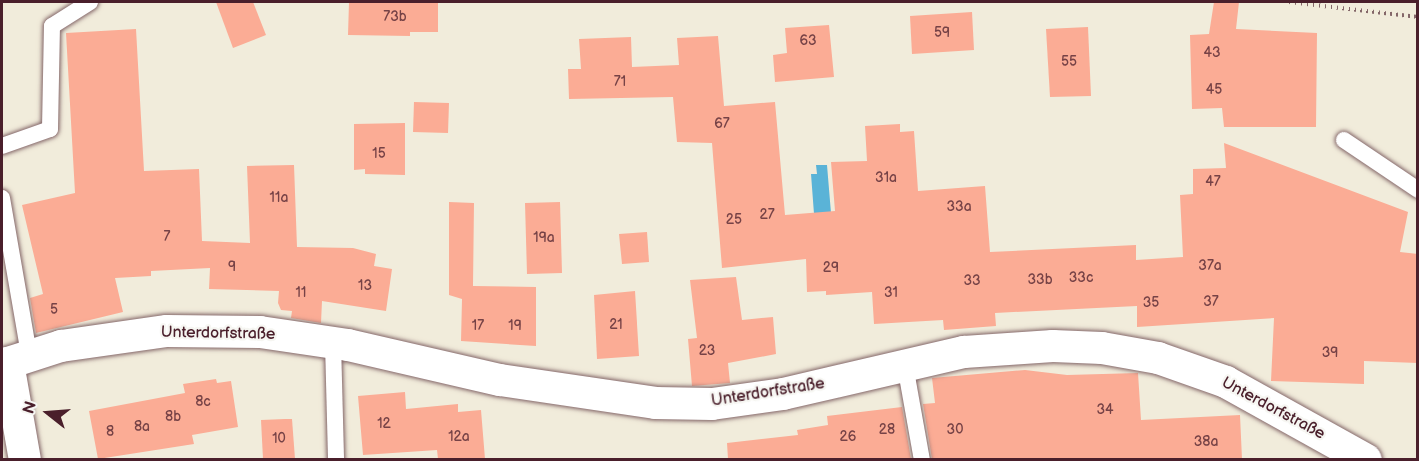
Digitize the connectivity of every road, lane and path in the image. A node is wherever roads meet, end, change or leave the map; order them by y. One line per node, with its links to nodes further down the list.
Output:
1 (90, 2): 5 (lane)
2 (1289, 2): 3 (path)
3 (1418, 17)
4 (1344, 140): 6 (lane)
5 (2, 146)
6 (1418, 190)
7 (2, 198): 9 (lane)
8 (333, 343): 9 (street, Unterdorfstraße); 10 (street, Unterdorfstraße); 12 (lane)
9 (13, 361): 11 (street)
10 (905, 365): 13 (lane); 14 (street, Unterdorfstraße)
11 (25, 459)
12 (336, 459)
13 (922, 459)
14 (1366, 459)

